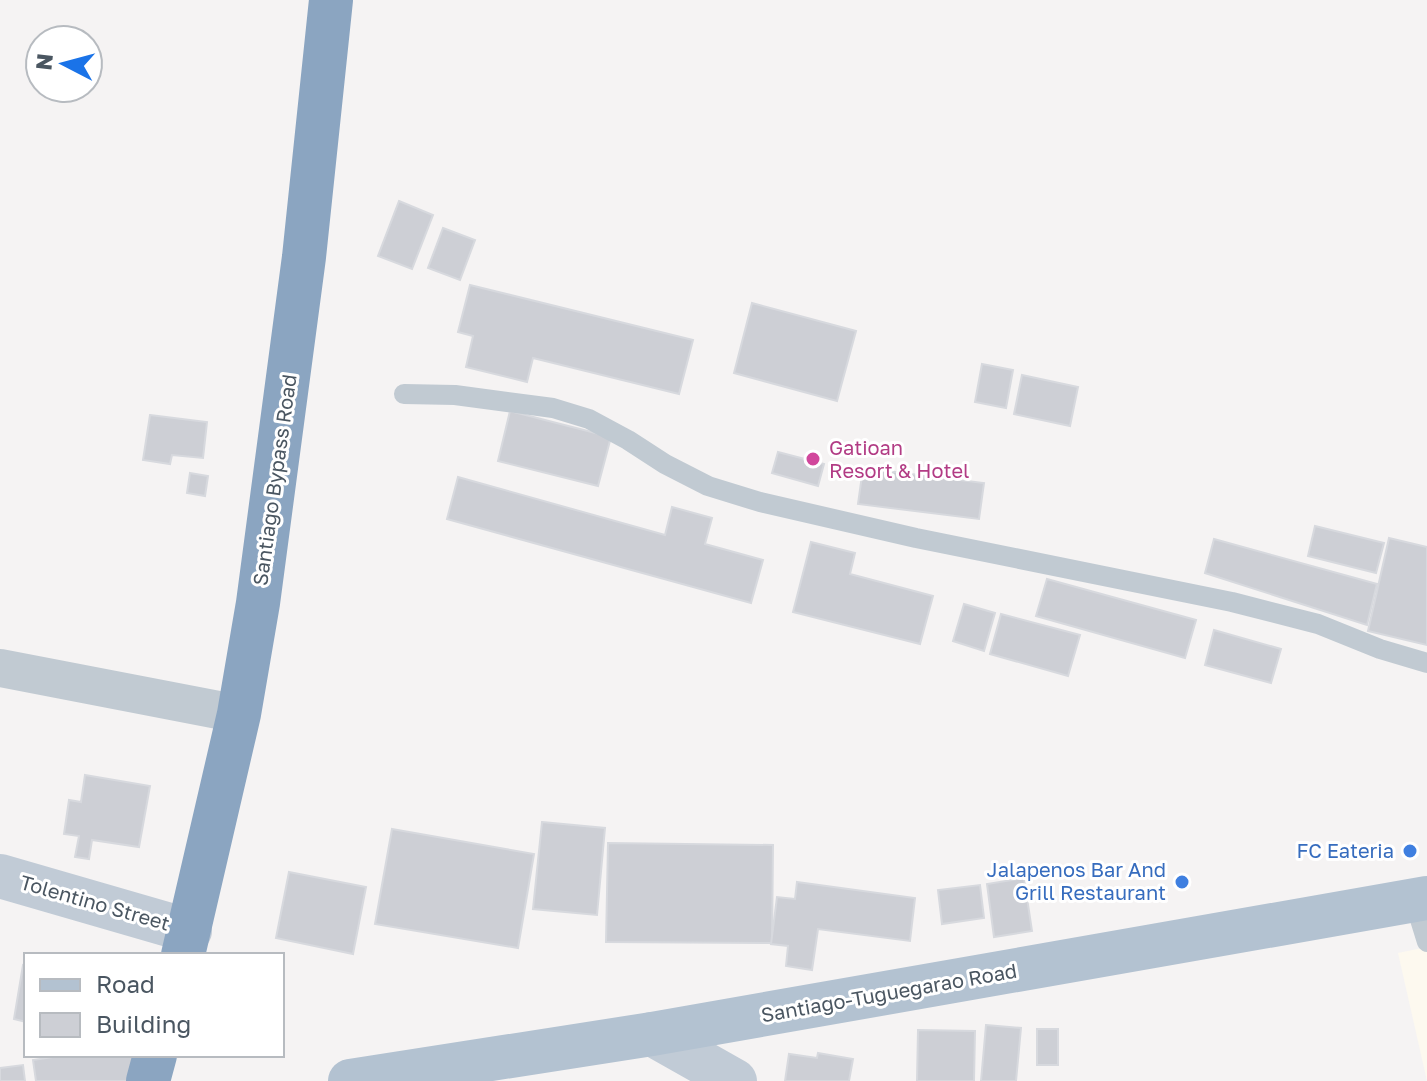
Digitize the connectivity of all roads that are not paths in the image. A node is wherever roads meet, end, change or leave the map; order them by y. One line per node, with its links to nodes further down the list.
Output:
1 (331, 0): 5 (highway, Santiago Bypass Road)
2 (404, 394): 3 (lane)
3 (1427, 663)
4 (0, 668): 5 (street)
5 (239, 714): 9 (highway, Santiago Bypass Road)
6 (0, 876): 9 (street, Tolentino Street)
7 (1421, 899): 8 (lane); 10 (main road, Santiago-Tuguegarao Road)
8 (1427, 942)
9 (187, 943)
10 (652, 1034): 12 (main road, Santiago-Tuguegarao Road); 15 (street)
11 (154, 1057): 13 (highway)
12 (544, 1066): 14 (main road, Santiago-Tuguegarao Road)
13 (148, 1081)
14 (350, 1081)
15 (735, 1081)

